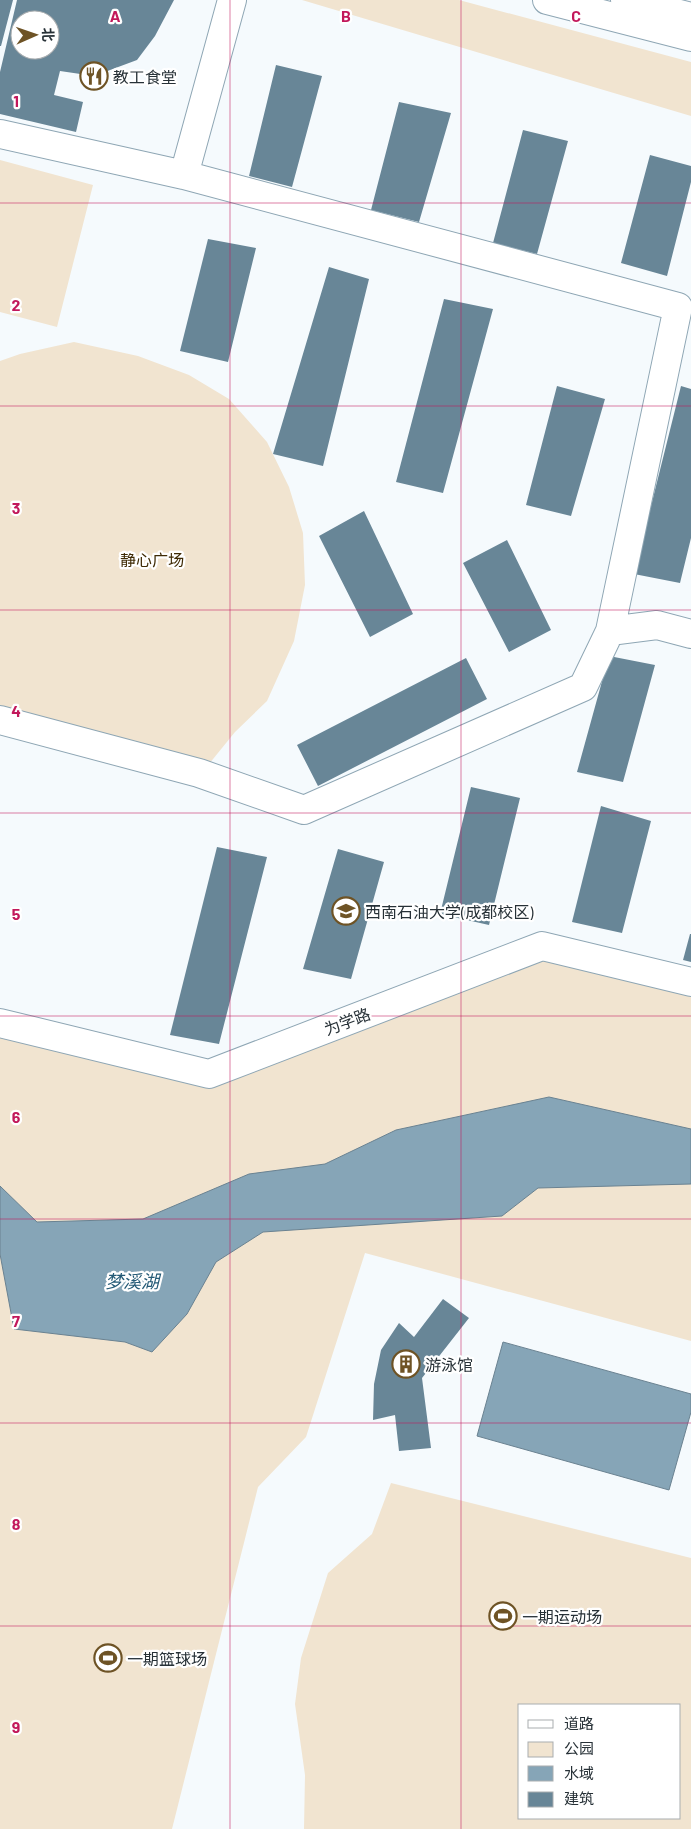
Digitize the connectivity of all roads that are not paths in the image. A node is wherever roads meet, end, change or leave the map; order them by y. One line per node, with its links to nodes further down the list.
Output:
1 (232, 0): 7 (street)
2 (547, 0): 5 (street)
3 (625, 0): 4 (street)
4 (691, 17)
5 (691, 37)
6 (0, 134): 7 (street)
7 (184, 175): 8 (street)
8 (685, 309): 9 (street)
9 (610, 632): 10 (street); 11 (street)
10 (691, 634)
11 (0, 720)
12 (691, 982): 13 (street, 为学路)
13 (0, 1023)

